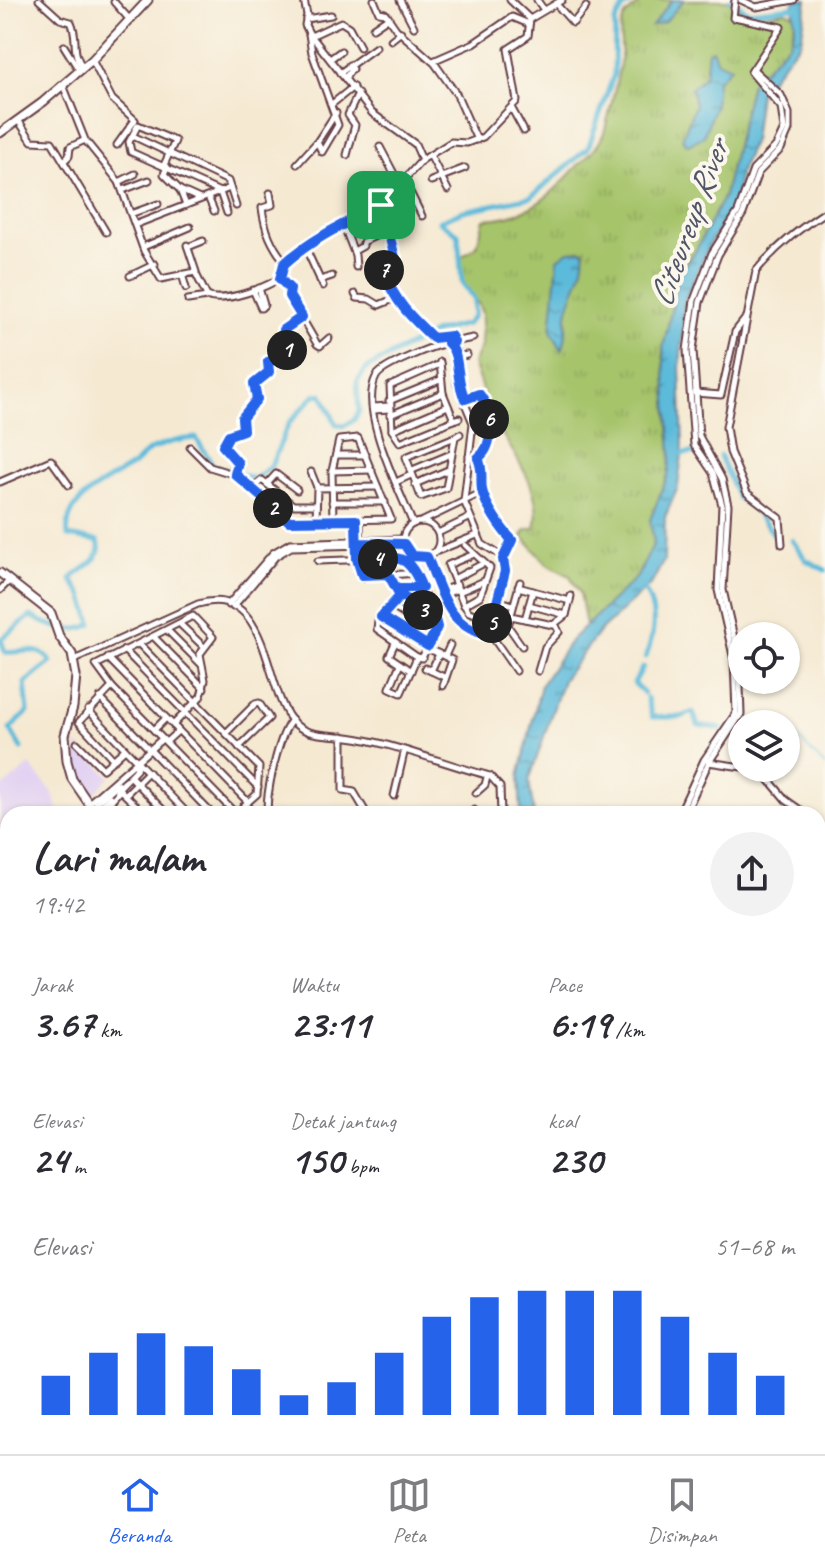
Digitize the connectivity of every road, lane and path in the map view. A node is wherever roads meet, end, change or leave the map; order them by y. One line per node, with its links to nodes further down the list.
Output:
1 (39, 0): 33 (street)
2 (148, 0): 19 (main road)
3 (304, 0): 18 (street)
4 (374, 0): 17 (street)
5 (400, 0): 21 (street)
6 (510, 0): 20 (street)
7 (537, 0): 15 (street)
8 (562, 0): 13 (street)
9 (735, 0): 112 (street)
10 (741, 0): 11 (street)
11 (792, 0)
12 (114, 2): 19 (street)
13 (556, 4): 14 (street); 15 (street)
14 (586, 7)
15 (544, 10): 20 (street)
16 (331, 15): 18 (street)
17 (389, 17): 22 (street); 23 (street)
18 (306, 19): 24 (street)
19 (130, 20): 31 (main road)
20 (530, 21): 32 (street); 39 (street)
21 (414, 27)
22 (373, 28)
23 (401, 32): 25 (street); 32 (street)
24 (310, 34): 27 (street); 30 (street); 38 (street)
25 (391, 40)
26 (64, 46): 33 (street)
27 (360, 47)
28 (376, 47): 34 (street)
29 (341, 51): 30 (street)
30 (330, 59): 34 (street)
31 (92, 60): 33 (main road); 48 (street)
32 (433, 62): 46 (street)
33 (81, 68): 35 (main road)
34 (343, 75): 36 (street)
35 (63, 85): 41 (main road); 45 (street)
36 (353, 87): 37 (street); 38 (street)
37 (358, 94): 51 (street); 53 (street)
38 (332, 104): 40 (street)
39 (512, 109): 42 (street); 46 (street)
40 (336, 113): 47 (street); 47 (street)
41 (17, 119): 43 (main road); 54 (street)
42 (524, 131)
43 (0, 133)
44 (133, 136): 50 (street); 50 (street); 56 (street)
45 (84, 140): 54 (street); 62 (street)
46 (477, 140): 52 (street)
47 (317, 142): 55 (street)
48 (117, 145)
49 (380, 147): 63 (street)
50 (169, 153): 56 (street); 64 (street)
51 (347, 155)
52 (430, 155): 53 (street); 59 (street)
53 (422, 160): 63 (street)
54 (64, 161): 84 (street)
55 (297, 164)
56 (165, 166): 66 (street); 68 (street)
57 (465, 168): 59 (street)
58 (135, 174): 62 (street)
59 (442, 177): 61 (street); 67 (street)
60 (149, 180): 65 (street)
61 (431, 181)
62 (119, 182): 65 (street)
63 (402, 182): 73 (street); 79 (street)
64 (230, 188): 68 (street); 74 (street)
65 (123, 190): 77 (street)
66 (180, 190): 70 (street); 72 (street)
67 (448, 190)
68 (220, 192): 70 (street); 78 (street)
69 (270, 193): 89 (street)
70 (205, 198): 72 (street); 75 (street)
71 (158, 204): 77 (street)
72 (186, 205): 80 (street)
73 (381, 205): 81 (street); 83 (street)
74 (236, 206)
75 (214, 211)
76 (825, 212): 103 (street)
77 (133, 213): 80 (street)
78 (227, 213)
79 (422, 216)
80 (137, 224): 86 (street)
81 (343, 224): 87 (street); 88 (street)
82 (190, 227): 86 (street)
83 (390, 229): 88 (street); 100 (street)
84 (106, 232)
85 (203, 241): 92 (street)
86 (143, 247): 90 (street)
87 (306, 249): 89 (street); 95 (street)
88 (354, 251): 91 (street)
89 (285, 262): 96 (street)
90 (155, 264): 93 (street); 94 (street)
91 (356, 267)
92 (196, 272): 93 (street); 99 (street)
93 (182, 274): 97 (street)
94 (130, 276)
95 (332, 276)
96 (280, 279): 99 (street); 102 (street)
97 (186, 288)
98 (355, 294): 100 (street)
99 (208, 297): 101 (street)
100 (396, 298): 106 (street)
101 (188, 300)
102 (302, 317): 104 (street); 131 (street)
103 (745, 319): 112 (street); 159 (street)
104 (329, 338)
105 (473, 338): 106 (street)
106 (451, 343): 108 (street); 116 (street)
107 (467, 355): 108 (street)
108 (456, 357): 113 (street)
109 (440, 380): 110 (street); 111 (street); 117 (street)
110 (411, 392): 114 (street); 117 (street)
111 (443, 393): 114 (street); 115 (street)
112 (693, 393): 236 (street); 236 (street)
113 (465, 399): 123 (street); 124 (street)
114 (416, 404): 117 (street)
115 (448, 406): 118 (street); 118 (street)
116 (373, 408): 117 (street); 134 (street)
117 (390, 408): 118 (street)
118 (392, 430)
119 (190, 447): 131 (street)
120 (452, 453): 125 (street); 127 (street); 130 (street)
121 (336, 455): 122 (street); 122 (street); 128 (street)
122 (366, 455): 126 (street)
123 (469, 456): 124 (street); 144 (street)
124 (478, 458): 143 (street)
125 (425, 465): 130 (street); 132 (street)
126 (372, 470): 128 (street); 140 (street)
127 (449, 470): 132 (street); 136 (street)
128 (332, 471): 139 (street)
129 (311, 472): 138 (street)
130 (411, 473): 134 (street); 136 (street)
131 (236, 474): 141 (street)
132 (431, 478): 136 (street)
133 (0, 482): 137 (street)
134 (396, 482): 153 (street)
135 (267, 484): 141 (street); 142 (street); 147 (street)
136 (415, 484)
137 (69, 485)
138 (317, 487): 139 (street); 147 (street)
139 (331, 487): 140 (street); 145 (street)
140 (378, 487): 146 (street)
141 (251, 489): 151 (street)
142 (297, 490)
143 (483, 492): 144 (street); 165 (street)
144 (464, 501): 148 (street); 149 (street)
145 (332, 502): 146 (street); 152 (street)
146 (385, 502): 150 (street)
147 (316, 505): 151 (street)
148 (432, 516): 153 (street); 154 (street)
149 (470, 517): 155 (street); 156 (street)
150 (358, 520): 152 (street); 157 (street)
151 (316, 521): 152 (street)
152 (333, 521)
153 (417, 523): 154 (street); 158 (street)
154 (431, 525): 155 (street)
155 (438, 533): 161 (street)
156 (477, 535): 161 (street); 165 (street)
157 (358, 541): 158 (street); 164 (street); 183 (street)
158 (403, 542): 163 (street)
159 (782, 544)
160 (465, 545): 162 (street)
161 (435, 552): 163 (street)
162 (472, 555): 167 (street); 172 (street)
163 (427, 557): 177 (street)
164 (359, 559): 166 (street); 168 (street); 169 (street)
165 (503, 559): 179 (street)
166 (318, 561)
167 (484, 563): 171 (street); 172 (street)
168 (416, 573): 169 (street); 174 (street)
169 (388, 574): 173 (street)
170 (4, 578): 175 (street); 207 (main road)
171 (484, 581): 172 (street); 180 (street)
172 (457, 586): 177 (street); 180 (street)
173 (397, 588): 174 (street); 178 (street)
174 (422, 588): 186 (street)
175 (0, 590)
176 (533, 591): 181 (street); 182 (street); 185 (street)
177 (442, 593): 194 (street)
178 (400, 595): 184 (street); 186 (street)
179 (498, 600): 181 (street); 194 (street)
180 (464, 605): 187 (street)
181 (513, 605): 188 (street)
182 (529, 605): 185 (street); 190 (street)
183 (230, 606): 207 (street); 224 (street)
184 (391, 606): 189 (street); 195 (street)
185 (566, 615): 191 (street)
186 (434, 616): 195 (street)
187 (481, 616)
188 (511, 616): 190 (street); 200 (street)
189 (381, 617): 197 (street); 202 (street)
190 (525, 619): 191 (street)
191 (555, 624): 214 (street)
192 (181, 625): 193 (street); 201 (street); 201 (street)
193 (168, 631): 196 (street); 209 (street)
194 (489, 632): 213 (street)
195 (434, 634): 202 (street)
196 (154, 637): 198 (street); 218 (street)
197 (395, 643): 205 (street); 208 (street)
198 (139, 644): 203 (street); 220 (street)
199 (450, 645): 204 (street)
200 (522, 646)
201 (204, 647): 209 (street)
202 (427, 647): 204 (street); 205 (street)
203 (124, 650): 206 (street); 222 (street)
204 (442, 654): 212 (street); 215 (street)
205 (417, 657): 211 (street)
206 (108, 658): 217 (street); 223 (street)
207 (74, 660): 251 (main road)
208 (400, 664): 211 (street); 211 (street)
209 (202, 665): 218 (street)
210 (425, 668): 212 (street)
211 (411, 671)
212 (431, 671): 215 (street)
213 (516, 671)
214 (538, 671)
215 (444, 677): 216 (street)
216 (443, 686)
217 (112, 687): 219 (street); 226 (street)
218 (204, 688): 220 (street)
219 (100, 698): 221 (street); 233 (street)
220 (196, 703): 222 (street); 227 (street)
221 (88, 710): 232 (street); 235 (street)
222 (186, 713): 225 (street); 245 (street)
223 (166, 718): 225 (street); 226 (street)
224 (292, 720): 228 (street); 262 (street)
225 (176, 728): 229 (street); 250 (street)
226 (154, 730): 229 (street)
227 (226, 733): 231 (street); 231 (street)
228 (343, 736): 234 (street); 263 (street)
229 (164, 740): 233 (street); 260 (street)
230 (77, 743): 235 (street)
231 (239, 747): 245 (street)
232 (125, 749): 235 (street); 237 (street)
233 (151, 750): 237 (street); 259 (street)
234 (404, 753): 241 (street); 249 (street)
235 (114, 760)
236 (706, 761): 238 (street); 265 (street)
237 (137, 763): 239 (street); 240 (street); 242 (street)
238 (728, 765)
239 (148, 772): 244 (street); 258 (street)
240 (120, 773): 242 (street); 248 (street); 252 (street)
241 (487, 776): 246 (street); 264 (street)
242 (128, 779): 244 (street); 248 (street); 254 (street)
243 (771, 782): 266 (street)
244 (137, 783): 247 (street); 257 (street)
245 (259, 788): 250 (street)
246 (476, 793)
247 (126, 794): 255 (street); 256 (street)
248 (104, 796): 253 (street)
249 (394, 796)
250 (248, 802): 261 (street)
251 (90, 806)
252 (94, 806)
253 (95, 806)
254 (96, 806)
255 (115, 806)
256 (137, 806)
257 (159, 806)
258 (180, 806)
259 (204, 806)
260 (225, 806)
261 (242, 806)
262 (267, 806)
263 (362, 806)
264 (501, 806)
265 (686, 806)
266 (795, 806)

